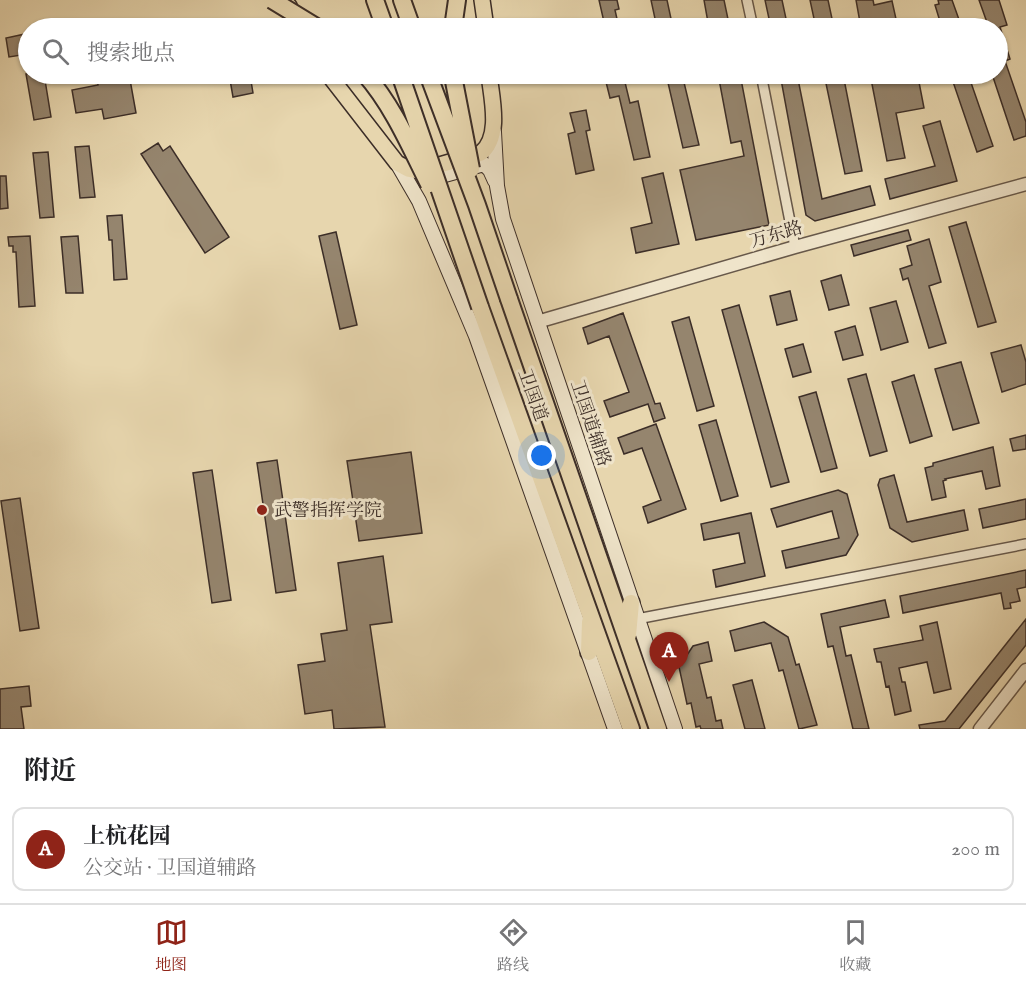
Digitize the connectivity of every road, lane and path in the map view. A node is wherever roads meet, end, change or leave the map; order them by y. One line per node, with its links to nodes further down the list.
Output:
1 (272, 0): 9 (highway, bridge)
2 (287, 0): 8 (main road)
3 (375, 0): 10 (highway)
4 (402, 0): 11 (highway)
5 (457, 0): 12 (highway)
6 (482, 0): 13 (main road)
7 (747, 0): 14 (street)
8 (294, 18)
9 (302, 18)
10 (381, 18)
11 (408, 18)
12 (454, 18)
13 (485, 18)
14 (751, 18)
15 (335, 84): 23 (main road)
16 (374, 84): 28 (highway, bridge)
17 (403, 84): 28 (highway, 卫国道, bridge)
18 (432, 84): 27 (highway, 卫国道, bridge)
19 (455, 84): 27 (highway, bridge)
20 (490, 84): 22 (main road)
21 (763, 84): 29 (street)
22 (493, 124): 23 (main road); 25 (main road, 卫国道辅路)
23 (397, 163): 26 (main road)
24 (1026, 184): 29 (street, 万东路)
25 (497, 186): 26 (main road); 30 (main road, 卫国道辅路)
26 (419, 201): 35 (main road)
27 (477, 205): 34 (highway, 卫国道, bridge)
28 (459, 245): 33 (highway, 卫国道, bridge)
29 (795, 247): 30 (street, 万东路)
30 (537, 322): 32 (main road, 卫国道辅路)
31 (1026, 544): 32 (street)
32 (634, 611): 34 (highway); 41 (main road, 卫国道辅路)
33 (590, 615): 35 (highway); 37 (highway, 卫国道)
34 (627, 639): 40 (highway, 卫国道)
35 (589, 652): 37 (main road); 38 (main road)
36 (1026, 670): 42 (street)
37 (611, 672): 39 (highway, 卫国道)
38 (615, 729)
39 (631, 729)
40 (658, 729)
41 (675, 729)
42 (980, 729)

